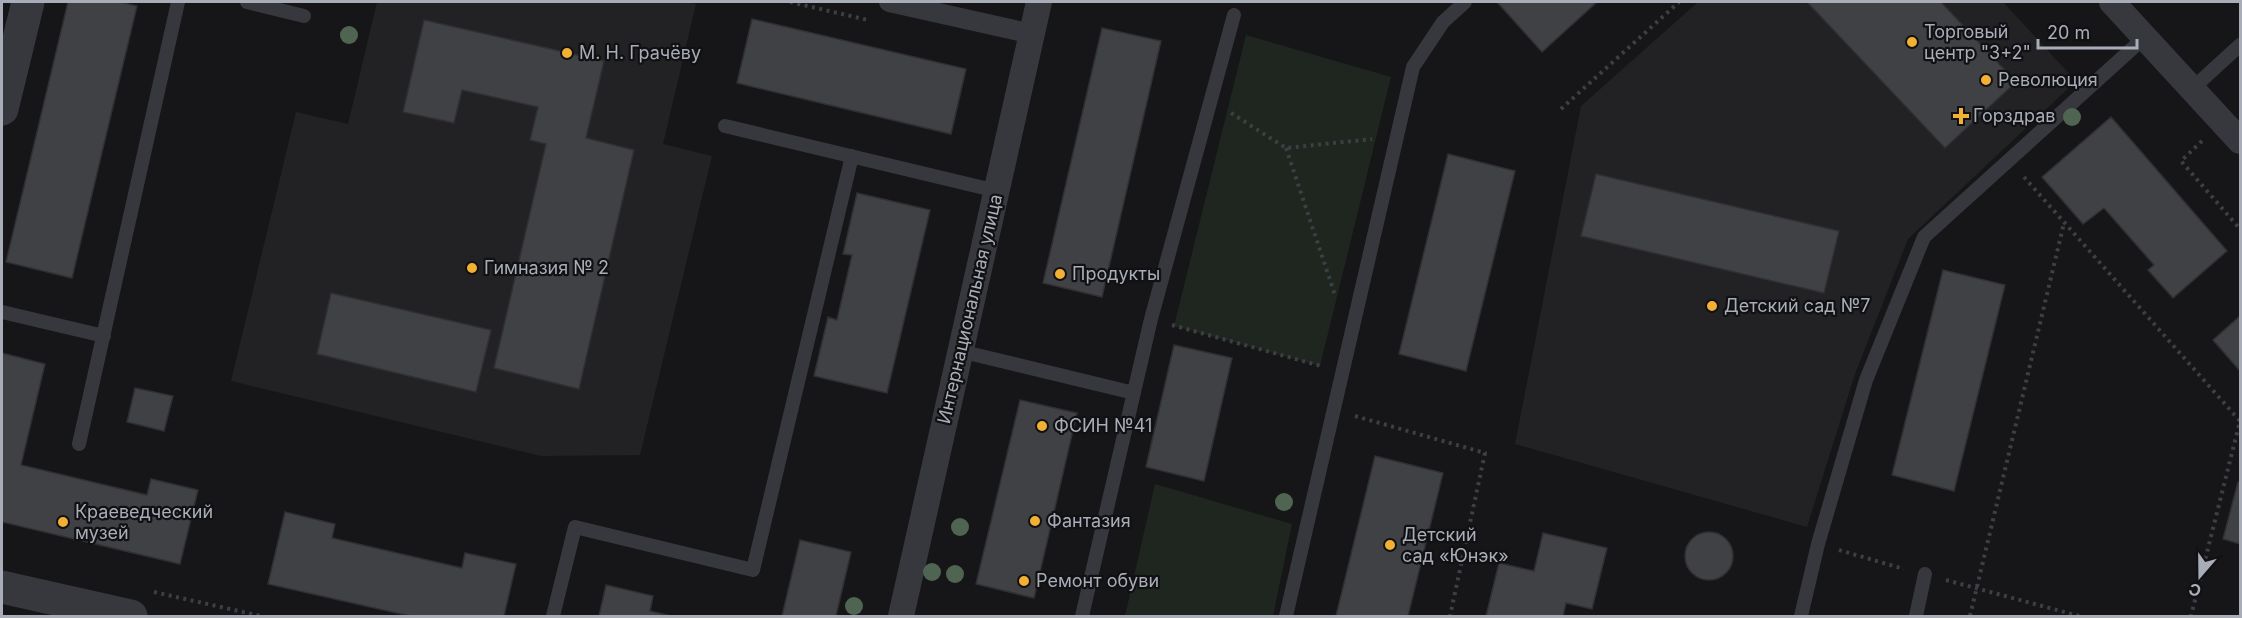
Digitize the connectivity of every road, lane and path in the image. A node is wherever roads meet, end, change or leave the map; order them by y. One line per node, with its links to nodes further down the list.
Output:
1 (28, 2): 16 (street)
2 (178, 2): 30 (lane)
3 (247, 2): 10 (lane)
4 (889, 2): 11 (street)
5 (1039, 2): 11 (street, Интернациональная улица)
6 (1465, 2): 20 (lane)
7 (1679, 2): 17 (path)
8 (2112, 2): 12 (street)
9 (1234, 15): 15 (lane)
10 (304, 16)
11 (1032, 34): 25 (street, Интернациональная улица)
12 (2145, 38): 14 (street); 24 (lane)
13 (2241, 45): 14 (lane)
14 (2192, 88): 18 (street)
15 (1212, 102): 22 (path); 29 (lane)
16 (2, 109)
17 (1561, 109)
18 (2223, 121): 21 (street); 27 (path)
19 (725, 126): 23 (lane)
20 (1396, 137): 22 (path); 31 (lane)
21 (2241, 141)
22 (1286, 148): 31 (path)
23 (852, 156): 25 (lane); 40 (lane)
24 (2010, 161): 26 (path); 45 (lane)
25 (997, 191): 32 (street, Интернациональная улица)
26 (2064, 222): 47 (path); 48 (path)
27 (2241, 229)
28 (2, 312): 30 (lane)
29 (1151, 320): 33 (path); 34 (lane)
30 (104, 336): 36 (lane)
31 (1350, 340): 33 (lane)
32 (960, 351): 34 (lane); 41 (street, Интернациональная улица)
33 (1342, 372): 35 (lane)
34 (1134, 393): 42 (lane)
35 (1334, 410): 43 (lane); 44 (path)
36 (79, 444)
37 (1925, 574): 46 (lane)
38 (2, 587): 39 (street)
39 (119, 615)
40 (553, 616)
41 (901, 616)
42 (1082, 616)
43 (1286, 616)
44 (1450, 616)
45 (1801, 616)
46 (1916, 616)
47 (1970, 616)
48 (2191, 616)

